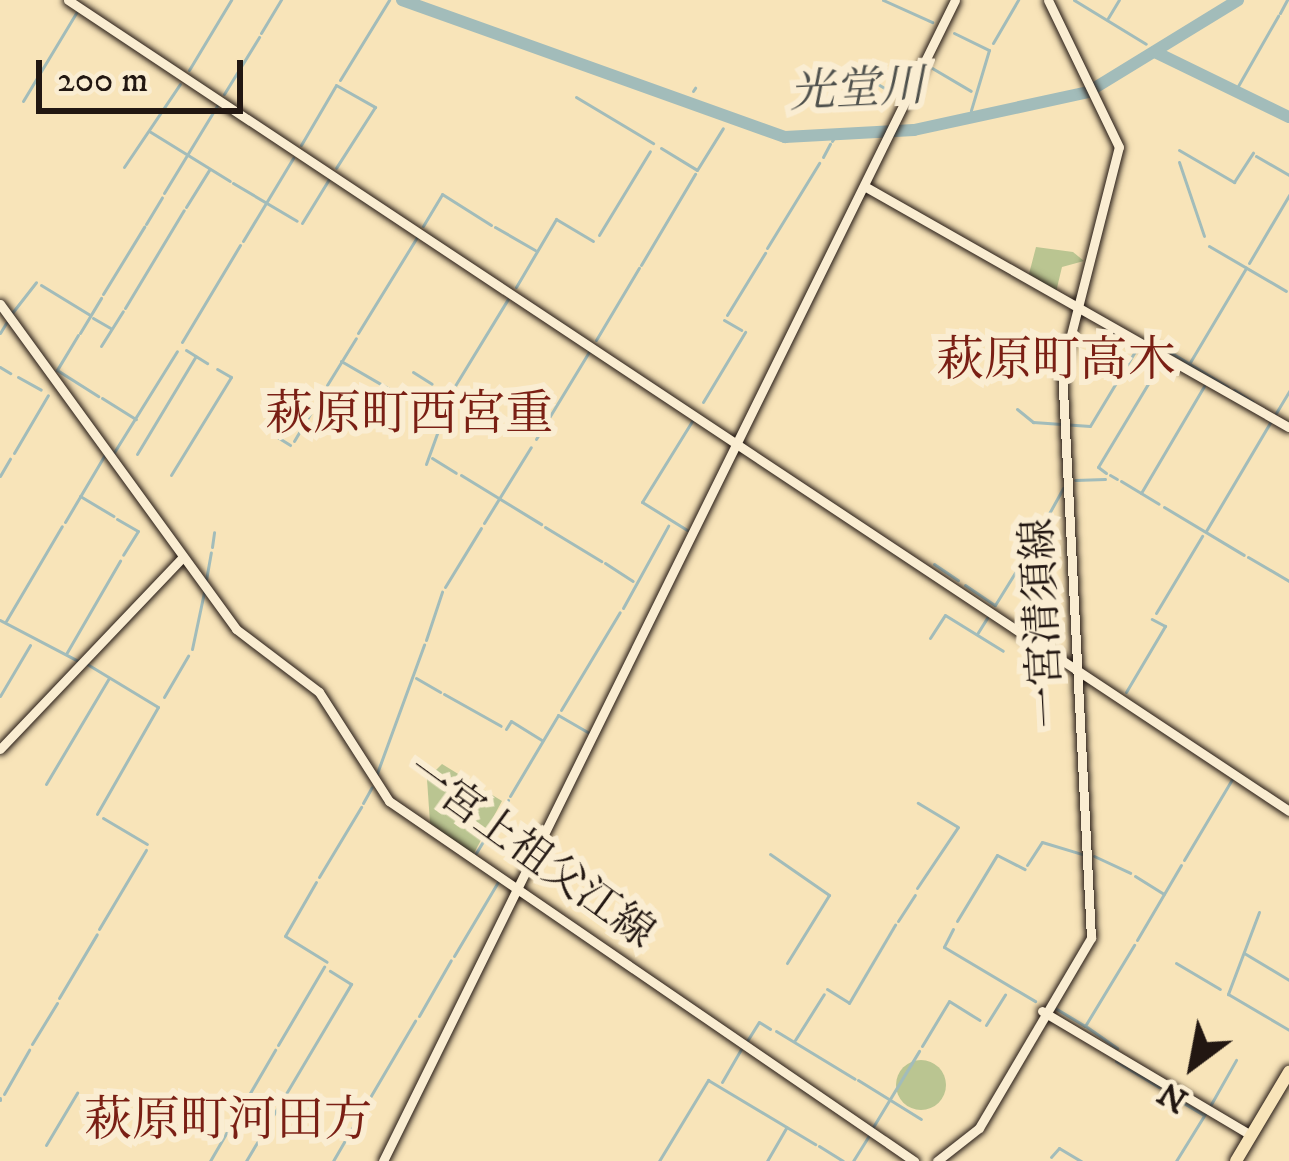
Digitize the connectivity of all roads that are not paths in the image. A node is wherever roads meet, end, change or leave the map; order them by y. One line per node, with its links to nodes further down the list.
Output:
1 (68, 0): 8 (main road)
2 (955, 0): 4 (main road)
3 (1048, 0): 6 (main road, 一宮清須線)
4 (866, 187): 6 (main road); 8 (main road)
5 (0, 304): 9 (main road, 一宮上祖父江線)
6 (1073, 304): 7 (main road); 10 (main road, 一宮清須線)
7 (1289, 427)
8 (744, 444): 10 (main road); 13 (main road)
9 (183, 557): 11 (main road); 13 (main road, 一宮上祖父江線)
10 (1078, 670): 12 (main road); 14 (main road, 一宮清須線)
11 (0, 749)
12 (1289, 811)
13 (519, 892): 17 (main road); 18 (main road, 一宮上祖父江線)
14 (1042, 1011): 16 (main road); 19 (main road, 一宮清須線)
15 (1289, 1072): 16 (highway)
16 (1251, 1135): 20 (highway)
17 (382, 1161)
18 (914, 1161)
19 (937, 1161)
20 (1236, 1161)

